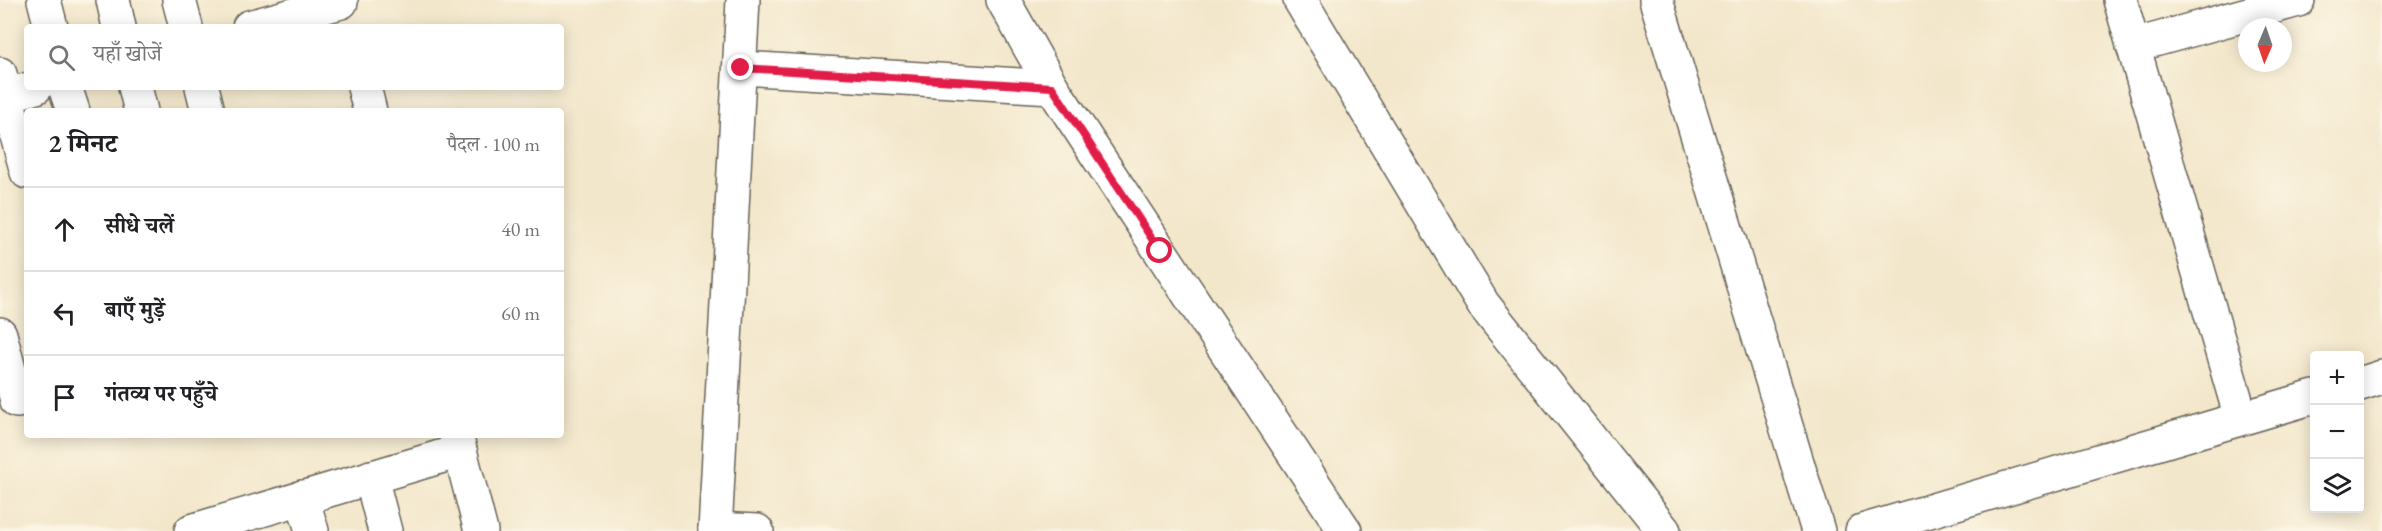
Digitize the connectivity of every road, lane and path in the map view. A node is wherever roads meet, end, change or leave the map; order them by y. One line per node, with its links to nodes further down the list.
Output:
1 (44, 0): 12 (street)
2 (113, 0): 13 (street)
3 (179, 0): 14 (street)
4 (243, 0): 15 (street)
5 (743, 0): 18 (street)
6 (1003, 0): 19 (street)
7 (1300, 0): 46 (street)
8 (1656, 0): 47 (street)
9 (2120, 0): 17 (street)
10 (2298, 0): 17 (street)
11 (343, 10): 16 (street)
12 (50, 24)
13 (118, 24)
14 (185, 24)
15 (249, 24)
16 (266, 24)
17 (2133, 46): 35 (street)
18 (741, 68): 19 (street); 39 (street)
19 (1052, 87): 45 (street)
20 (10, 88): 29 (street)
21 (67, 90): 25 (street)
22 (136, 90): 26 (street)
23 (203, 90): 27 (street)
24 (365, 90): 28 (street)
25 (72, 108)
26 (140, 108)
27 (207, 108)
28 (369, 108)
29 (24, 157)
30 (0, 334): 34 (street)
31 (2382, 377): 32 (street)
32 (2364, 383)
33 (2310, 398): 35 (street)
34 (15, 402)
35 (2241, 418): 48 (street)
36 (458, 443): 37 (street); 43 (street)
37 (371, 477): 38 (street); 42 (street)
38 (302, 497): 40 (street); 41 (street)
39 (715, 530): 44 (street)
40 (190, 531)
41 (312, 531)
42 (385, 531)
43 (481, 531)
44 (758, 531)
45 (1345, 531)
46 (1664, 531)
47 (1818, 531)
48 (1862, 531)

